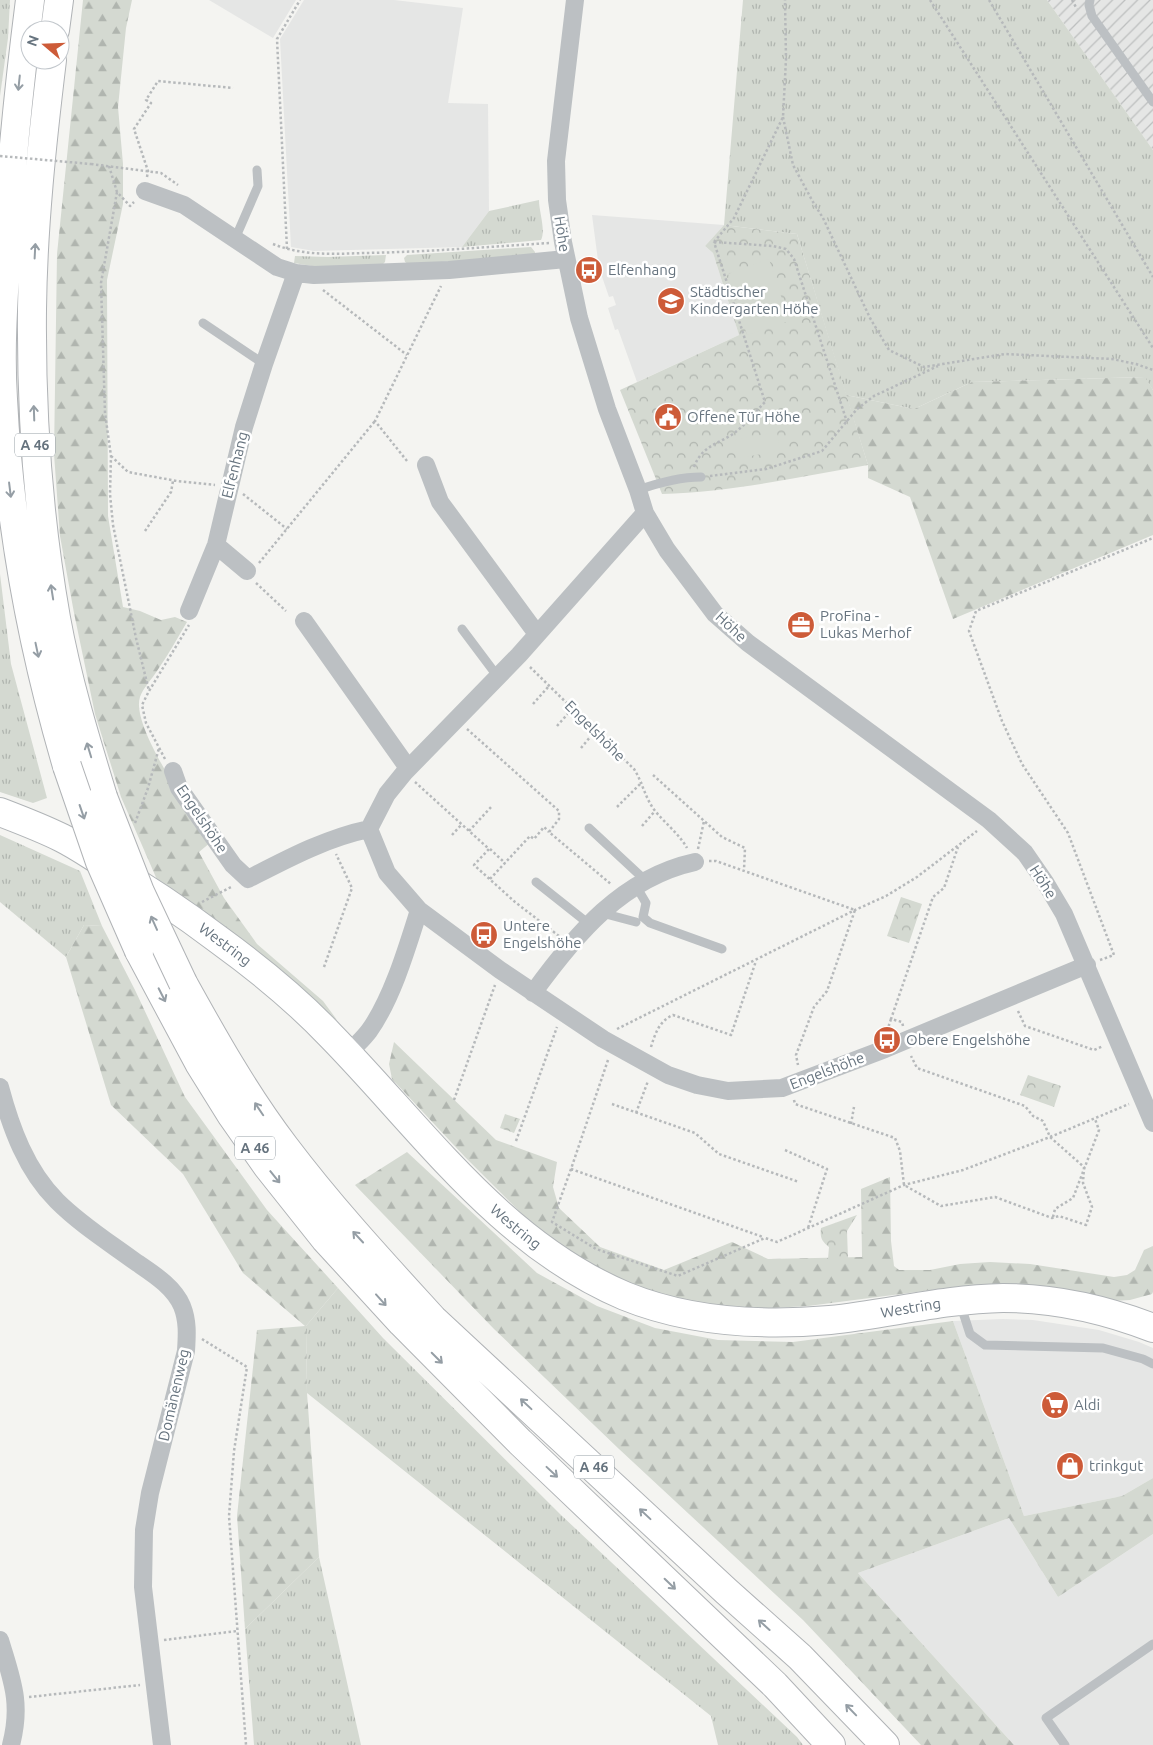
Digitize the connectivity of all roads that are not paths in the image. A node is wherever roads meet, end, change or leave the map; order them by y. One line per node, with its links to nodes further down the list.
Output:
1 (30, 0): 51 (main road, A 46, one-way to 51, bridge)
2 (59, 0): 5 (main road)
3 (575, 0): 11 (street, Höhe)
4 (1090, 0): 7 (lane)
5 (56, 20)
6 (51, 70): 52 (main road, A 46, one-way to 6, bridge)
7 (1153, 102)
8 (257, 170): 10 (lane)
9 (145, 191): 10 (street)
10 (235, 239): 12 (street)
11 (564, 250): 12 (street); 17 (street, Höhe)
12 (296, 273): 14 (street, Elfenhang)
13 (203, 323): 14 (lane)
14 (264, 364): 19 (street, Elfenhang)
15 (426, 464): 24 (street)
16 (701, 477): 17 (lane)
17 (638, 490): 18 (street, Höhe)
18 (645, 513): 24 (street); 39 (street, Höhe)
19 (216, 545): 20 (street); 21 (street, Elfenhang)
20 (251, 574)
21 (188, 611)
22 (304, 621): 26 (street)
23 (462, 629): 25 (lane)
24 (537, 634): 25 (street)
25 (498, 677): 26 (street)
26 (406, 770): 30 (street)
27 (173, 771): 30 (street, Engelshöhe)
28 (0, 812): 41 (main road, Westring)
29 (589, 828): 33 (lane)
30 (369, 829): 34 (street, Engelshöhe)
31 (695, 862): 33 (street)
32 (536, 882): 37 (lane)
33 (635, 887): 35 (street); 38 (lane)
34 (419, 910): 40 (street, Engelshöhe); 41 (street)
35 (602, 912): 36 (lane); 37 (street)
36 (636, 922)
37 (589, 924): 40 (street)
38 (722, 949)
39 (1087, 965): 40 (street, Engelshöhe); 43 (street, Höhe)
40 (533, 993)
41 (348, 1054): 44 (main road, Westring)
42 (0, 1087): 50 (street, Domänenweg)
43 (1153, 1123)
44 (960, 1300): 45 (main road, Westring); 46 (lane)
45 (1153, 1328)
46 (1153, 1364)
47 (0, 1640): 49 (street)
48 (1153, 1644): 53 (lane)
49 (11, 1745)
50 (162, 1745)
51 (831, 1745)
52 (885, 1745)
53 (1065, 1745)

